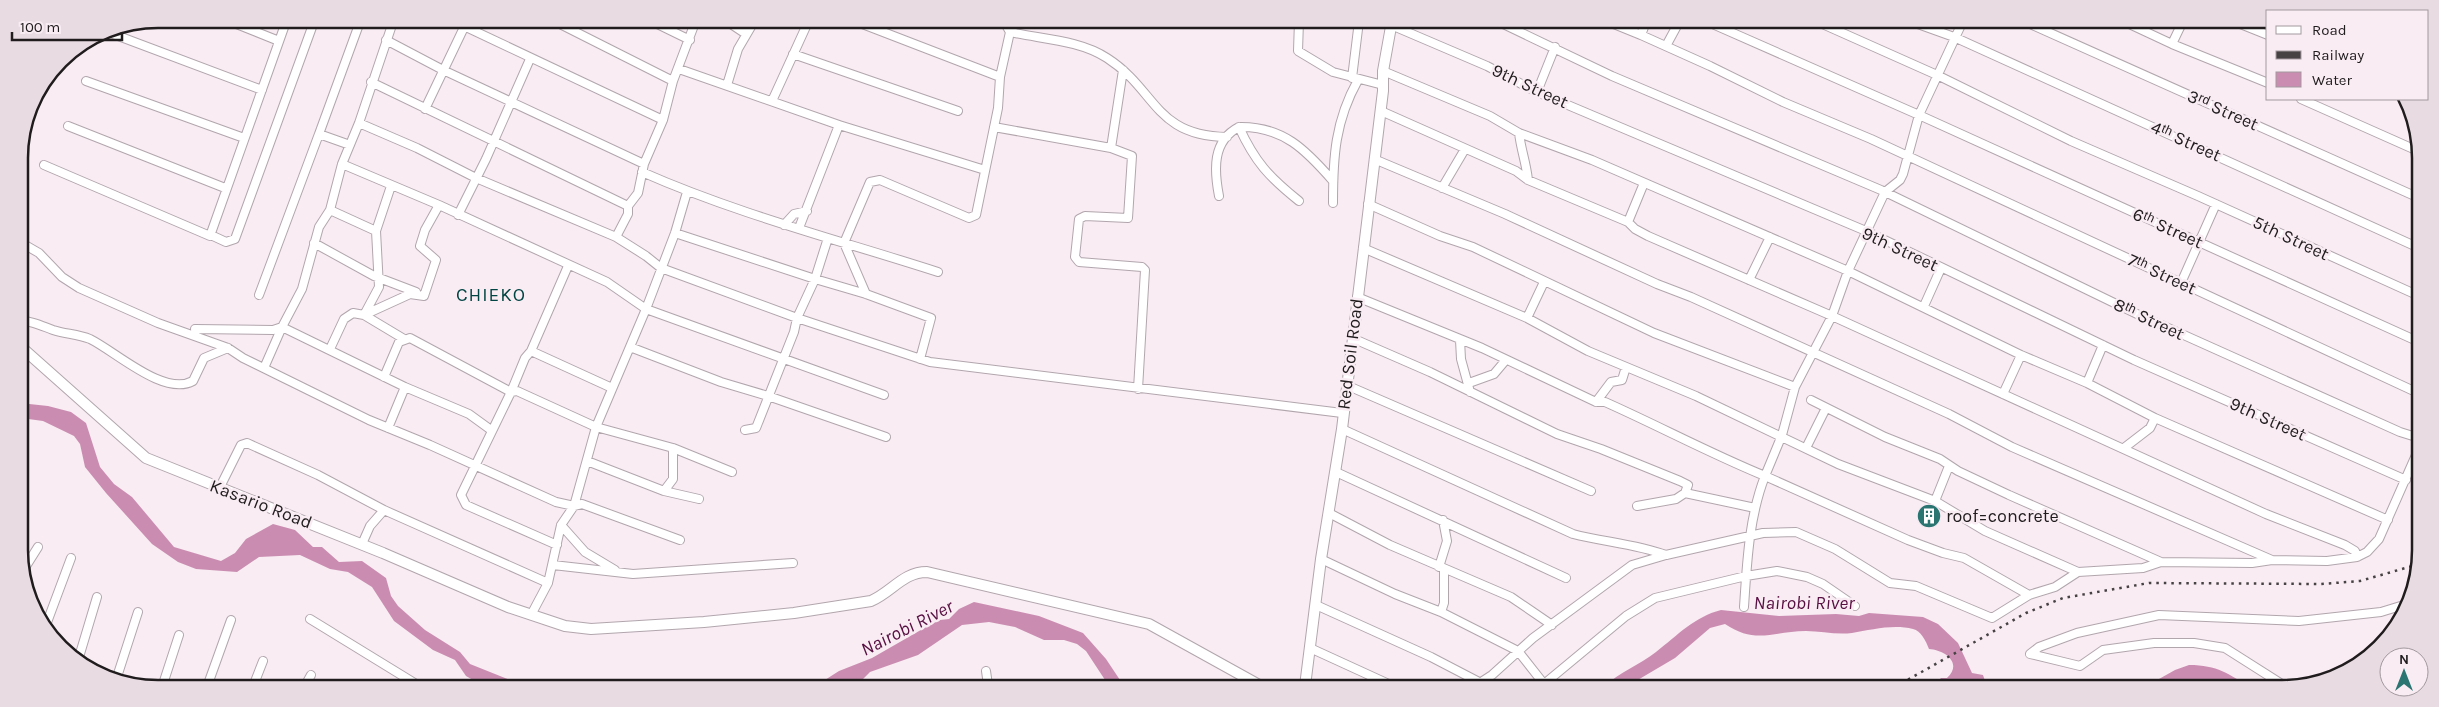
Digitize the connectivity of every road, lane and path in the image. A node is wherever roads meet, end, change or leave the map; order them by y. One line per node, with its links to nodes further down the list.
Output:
1 (246, 28): 40 (street)
2 (284, 28): 40 (street)
3 (312, 28): 116 (street)
4 (358, 28): 75 (street)
5 (391, 28): 38 (street)
6 (464, 28): 47 (street)
7 (475, 28): 45 (street)
8 (568, 28): 54 (street)
9 (665, 28): 39 (street)
10 (694, 28): 39 (street)
11 (737, 28): 33 (street)
12 (750, 28): 33 (street)
13 (805, 28): 44 (street)
14 (872, 28): 51 (street)
15 (1008, 28): 32 (street)
16 (1299, 28): 52 (street)
17 (1359, 28): 52 (street)
18 (1390, 28): 49 (street, Red Soil Road)
19 (1402, 28): 60 (street, 9th Street)
20 (1512, 28): 43 (street, 8ᵗʰ Street)
21 (1623, 28): 36 (street, 7ᵗʰ Street)
22 (1644, 28): 36 (street)
23 (1676, 28): 42 (street)
24 (1722, 28): 67 (street, 6ᵗʰ Street)
25 (1831, 28): 50 (street, 5th Street)
26 (1931, 28): 37 (street, 4ᵗʰ Street)
27 (1959, 28): 37 (street)
28 (2039, 28): 99 (street, 3ʳᵈ Street)
29 (2138, 28): 41 (street)
30 (2180, 28): 41 (street)
31 (2250, 28): 34 (street)
32 (1010, 32): 48 (street); 51 (street)
33 (746, 34): 57 (street)
34 (2266, 34)
35 (115, 35): 59 (street)
36 (1641, 36): 42 (street, 7ᵗʰ Street)
37 (1954, 37): 50 (street); 123 (street, 4ᵗʰ Street)
38 (386, 40): 47 (street); 55 (street)
39 (690, 40): 46 (street)
40 (279, 41): 59 (street)
41 (2172, 44): 56 (street)
42 (1666, 46): 83 (street, 7ᵗʰ Street)
43 (1555, 47): 60 (street); 98 (street, 8ᵗʰ Street)
44 (792, 54): 63 (street); 66 (street)
45 (530, 59): 62 (street); 68 (street)
46 (679, 69): 54 (street); 57 (street)
47 (443, 70): 62 (street); 64 (street)
48 (1123, 70): 76 (street); 80 (street)
49 (1383, 71): 58 (street, Red Soil Road); 74 (street)
50 (1937, 75): 67 (street); 104 (street, 5th Street)
51 (1000, 78): 72 (street)
52 (1355, 79): 58 (street); 92 (street)
53 (86, 81): 77 (street)
54 (673, 81): 68 (street)
55 (371, 82): 64 (street); 69 (street)
56 (2266, 82)
57 (727, 85): 63 (street)
58 (1383, 85): 65 (street, Red Soil Road)
59 (262, 90): 77 (street)
60 (1537, 92): 114 (street, 9th Street)
61 (2303, 100): 81 (street)
62 (511, 101): 78 (street); 86 (street)
63 (772, 101): 70 (street)
64 (425, 109): 78 (street)
65 (1381, 111): 82 (street); 84 (street, Red Soil Road)
66 (958, 112)
67 (1919, 115): 83 (street); 120 (street, 6ᵗʰ Street)
68 (663, 120): 86 (street)
69 (359, 124): 79 (street); 90 (street)
70 (839, 125): 88 (street); 108 (street)
71 (68, 126): 95 (street)
72 (994, 127): 80 (street); 88 (street)
73 (1239, 127): 76 (street); 92 (street); 101 (street)
74 (1519, 133): 91 (street); 93 (street)
75 (319, 134): 79 (street); 138 (street)
76 (1227, 136): 100 (street)
77 (244, 138): 95 (street)
78 (493, 141): 90 (street); 106 (street)
79 (350, 145): 85 (street)
80 (1112, 148): 174 (street)
81 (2411, 148)
82 (1465, 149): 91 (street); 96 (street)
83 (1908, 158): 98 (street); 135 (street, 7ᵗʰ Street)
84 (1374, 160): 96 (street); 103 (street, Red Soil Road)
85 (342, 164): 94 (street); 107 (street)
86 (644, 164): 89 (street)
87 (44, 165): 95 (street)
88 (986, 170): 122 (street)
89 (642, 172): 97 (street); 106 (street)
90 (476, 178): 109 (street); 117 (street)
91 (1528, 180): 110 (street)
92 (1333, 181): 102 (street)
93 (1644, 183): 110 (street); 118 (street)
94 (392, 186): 105 (street); 113 (street)
95 (225, 188)
96 (1442, 188): 160 (street)
97 (687, 192): 111 (street); 115 (street)
98 (1885, 192): 114 (street); 191 (street, 8ᵗʰ Street)
99 (2412, 195)
100 (1219, 196)
101 (1298, 201)
102 (1333, 203)
103 (1368, 204): 125 (street, Red Soil Road); 134 (street)
104 (2216, 204): 120 (street); 136 (street, 5th Street)
105 (439, 205): 109 (street); 139 (street)
106 (628, 206): 117 (street)
107 (330, 210): 113 (street); 121 (street)
108 (807, 211): 111 (street); 112 (street)
109 (458, 215): 126 (street)
110 (1628, 222): 133 (street)
111 (784, 225): 112 (street)
112 (799, 228): 119 (street)
113 (376, 231): 131 (street)
114 (1866, 232): 128 (street, 9th Street); 129 (street)
115 (675, 233): 127 (street); 132 (street)
116 (213, 236)
117 (616, 237): 127 (street)
118 (1770, 237): 129 (street); 133 (street)
119 (828, 238): 122 (street); 132 (street)
120 (2198, 242): 135 (street); 152 (street, 6ᵗʰ Street)
121 (314, 243): 131 (street); 148 (street)
122 (844, 243): 130 (street); 137 (street)
123 (2412, 245)
124 (28, 246): 156 (street)
125 (1362, 248): 140 (street, Red Soil Road); 146 (street)
126 (568, 266): 142 (street); 158 (street)
127 (661, 268): 142 (street); 145 (street)
128 (1941, 268): 141 (street); 154 (street, 9th Street)
129 (1848, 271): 141 (street); 144 (street)
130 (938, 272)
131 (379, 278): 139 (street); 143 (street)
132 (815, 279): 137 (street); 145 (street)
133 (1749, 280): 144 (street)
134 (1544, 282): 146 (street); 171 (street)
135 (2181, 283): 175 (street, 7ᵗʰ Street)
136 (2412, 293)
137 (866, 294): 163 (street)
138 (259, 295)
139 (424, 296): 143 (street)
140 (1357, 297): 150 (street, Red Soil Road); 153 (street)
141 (1924, 306): 161 (street)
142 (646, 309): 155 (street); 162 (street)
143 (364, 315): 151 (street); 157 (street)
144 (1832, 316): 160 (street); 177 (street)
145 (797, 318): 162 (street); 163 (street)
146 (1527, 318): 165 (street)
147 (28, 322): 156 (street)
148 (282, 326): 149 (street); 157 (street); 166 (street)
149 (196, 329)
150 (1352, 338): 169 (street, Red Soil Road); 173 (street)
151 (404, 339): 167 (street); 176 (street)
152 (2412, 339)
153 (1460, 340): 164 (street); 173 (street)
154 (2103, 345): 168 (street); 203 (street, 9th Street)
155 (630, 347): 172 (street); 179 (street)
156 (228, 348): 166 (street)
157 (330, 349): 167 (street)
158 (531, 351): 172 (street); 176 (street)
159 (28, 353): 204 (street, Kasario Road)
160 (1813, 353): 171 (street); 227 (street)
161 (2020, 355): 168 (street); 177 (street)
162 (782, 358): 178 (street); 179 (street)
163 (920, 359): 174 (street)
164 (1504, 361): 173 (street); 181 (street)
165 (1626, 367): 181 (street); 190 (street)
166 (264, 368): 186 (street)
167 (384, 376): 170 (street)
168 (2087, 383): 184 (street)
169 (1346, 385): 183 (street, Red Soil Road); 206 (street)
170 (405, 387): 186 (street); 188 (street)
171 (1795, 387): 190 (street)
172 (612, 388): 185 (street)
173 (1469, 388): 207 (street)
174 (1138, 389): 183 (street)
175 (2412, 390)
176 (511, 392): 185 (street); 188 (street)
177 (2003, 394): 195 (street)
178 (884, 395)
179 (768, 396): 189 (street); 192 (street)
180 (1811, 400): 182 (street)
181 (1596, 402): 202 (street)
182 (1826, 408): 194 (street); 199 (street)
183 (1342, 414): 187 (street, Red Soil Road)
184 (2155, 418): 195 (street); 216 (street)
185 (596, 427): 193 (street); 196 (street)
186 (388, 428): 198 (street)
187 (1342, 429): 201 (street, Red Soil Road); 223 (street)
188 (491, 430): 198 (street)
189 (745, 430)
190 (1782, 435): 194 (street); 202 (street)
191 (2412, 436)
192 (886, 437)
193 (673, 448): 200 (street); 205 (street)
194 (1806, 448): 209 (street)
195 (2124, 448): 224 (street)
196 (587, 461): 205 (street); 210 (street)
197 (2412, 465): 203 (street)
198 (474, 466): 210 (street); 221 (street)
199 (1949, 466): 209 (street); 230 (street)
200 (732, 472)
201 (1336, 472): 214 (street, Red Soil Road); 215 (street)
202 (1765, 476): 212 (street); 238 (street)
203 (2406, 480): 216 (street)
204 (220, 487): 213 (street); 220 (street, Kasario Road)
205 (664, 491): 208 (street)
206 (1591, 492)
207 (1685, 493): 211 (street); 212 (street)
208 (699, 499)
209 (1935, 501): 234 (street)
210 (574, 506): 217 (street); 219 (street)
211 (1638, 506)
212 (1755, 508): 218 (street)
213 (384, 510): 220 (street); 237 (street)
214 (1328, 514): 226 (street, Red Soil Road); 232 (street)
215 (1443, 520): 232 (street); 236 (street)
216 (2388, 520): 224 (street)
217 (561, 525): 221 (street); 233 (street)
218 (1750, 536): 223 (street); 235 (street); 238 (street)
219 (680, 540)
220 (362, 544): 246 (street, Kasario Road)
221 (557, 545): 231 (street)
222 (38, 547): 228 (street)
223 (1666, 554): 250 (street)
224 (2357, 557): 227 (street)
225 (71, 558): 247 (street)
226 (1321, 559): 240 (street, Red Soil Road); 245 (street)
227 (2272, 560): 230 (street)
228 (28, 562)
229 (793, 562): 233 (street)
230 (2161, 562): 234 (street)
231 (553, 565): 233 (street); 237 (street)
232 (1442, 568): 245 (street); 250 (street)
233 (615, 570)
234 (2078, 572): 238 (street)
235 (1746, 576): 241 (street); 242 (street); 265 (street)
236 (1566, 578)
237 (548, 583): 246 (street)
238 (2029, 595)
239 (97, 597): 254 (street)
240 (1316, 605): 252 (street, Red Soil Road); 262 (street)
241 (1855, 606)
242 (1744, 607)
243 (2398, 607): 266 (street)
244 (138, 612): 257 (street)
245 (1441, 612): 253 (street)
246 (532, 615): 259 (street, Kasario Road)
247 (48, 619)
248 (310, 619): 271 (street)
249 (231, 620): 268 (street)
250 (1552, 625): 253 (street)
251 (178, 635): 267 (street)
252 (1310, 648): 260 (street, Red Soil Road); 261 (street)
253 (1518, 651): 263 (street); 264 (street)
254 (80, 654)
255 (262, 661): 269 (street)
256 (986, 671): 272 (street)
257 (118, 673)
258 (311, 675): 270 (street)
259 (1249, 679)
260 (1306, 679)
261 (1379, 679)
262 (1469, 679)
263 (1485, 679)
264 (1540, 679)
265 (1551, 679)
266 (2276, 679)
267 (164, 680)
268 (209, 680)
269 (255, 680)
270 (308, 680)
271 (409, 680)
272 (987, 680)

